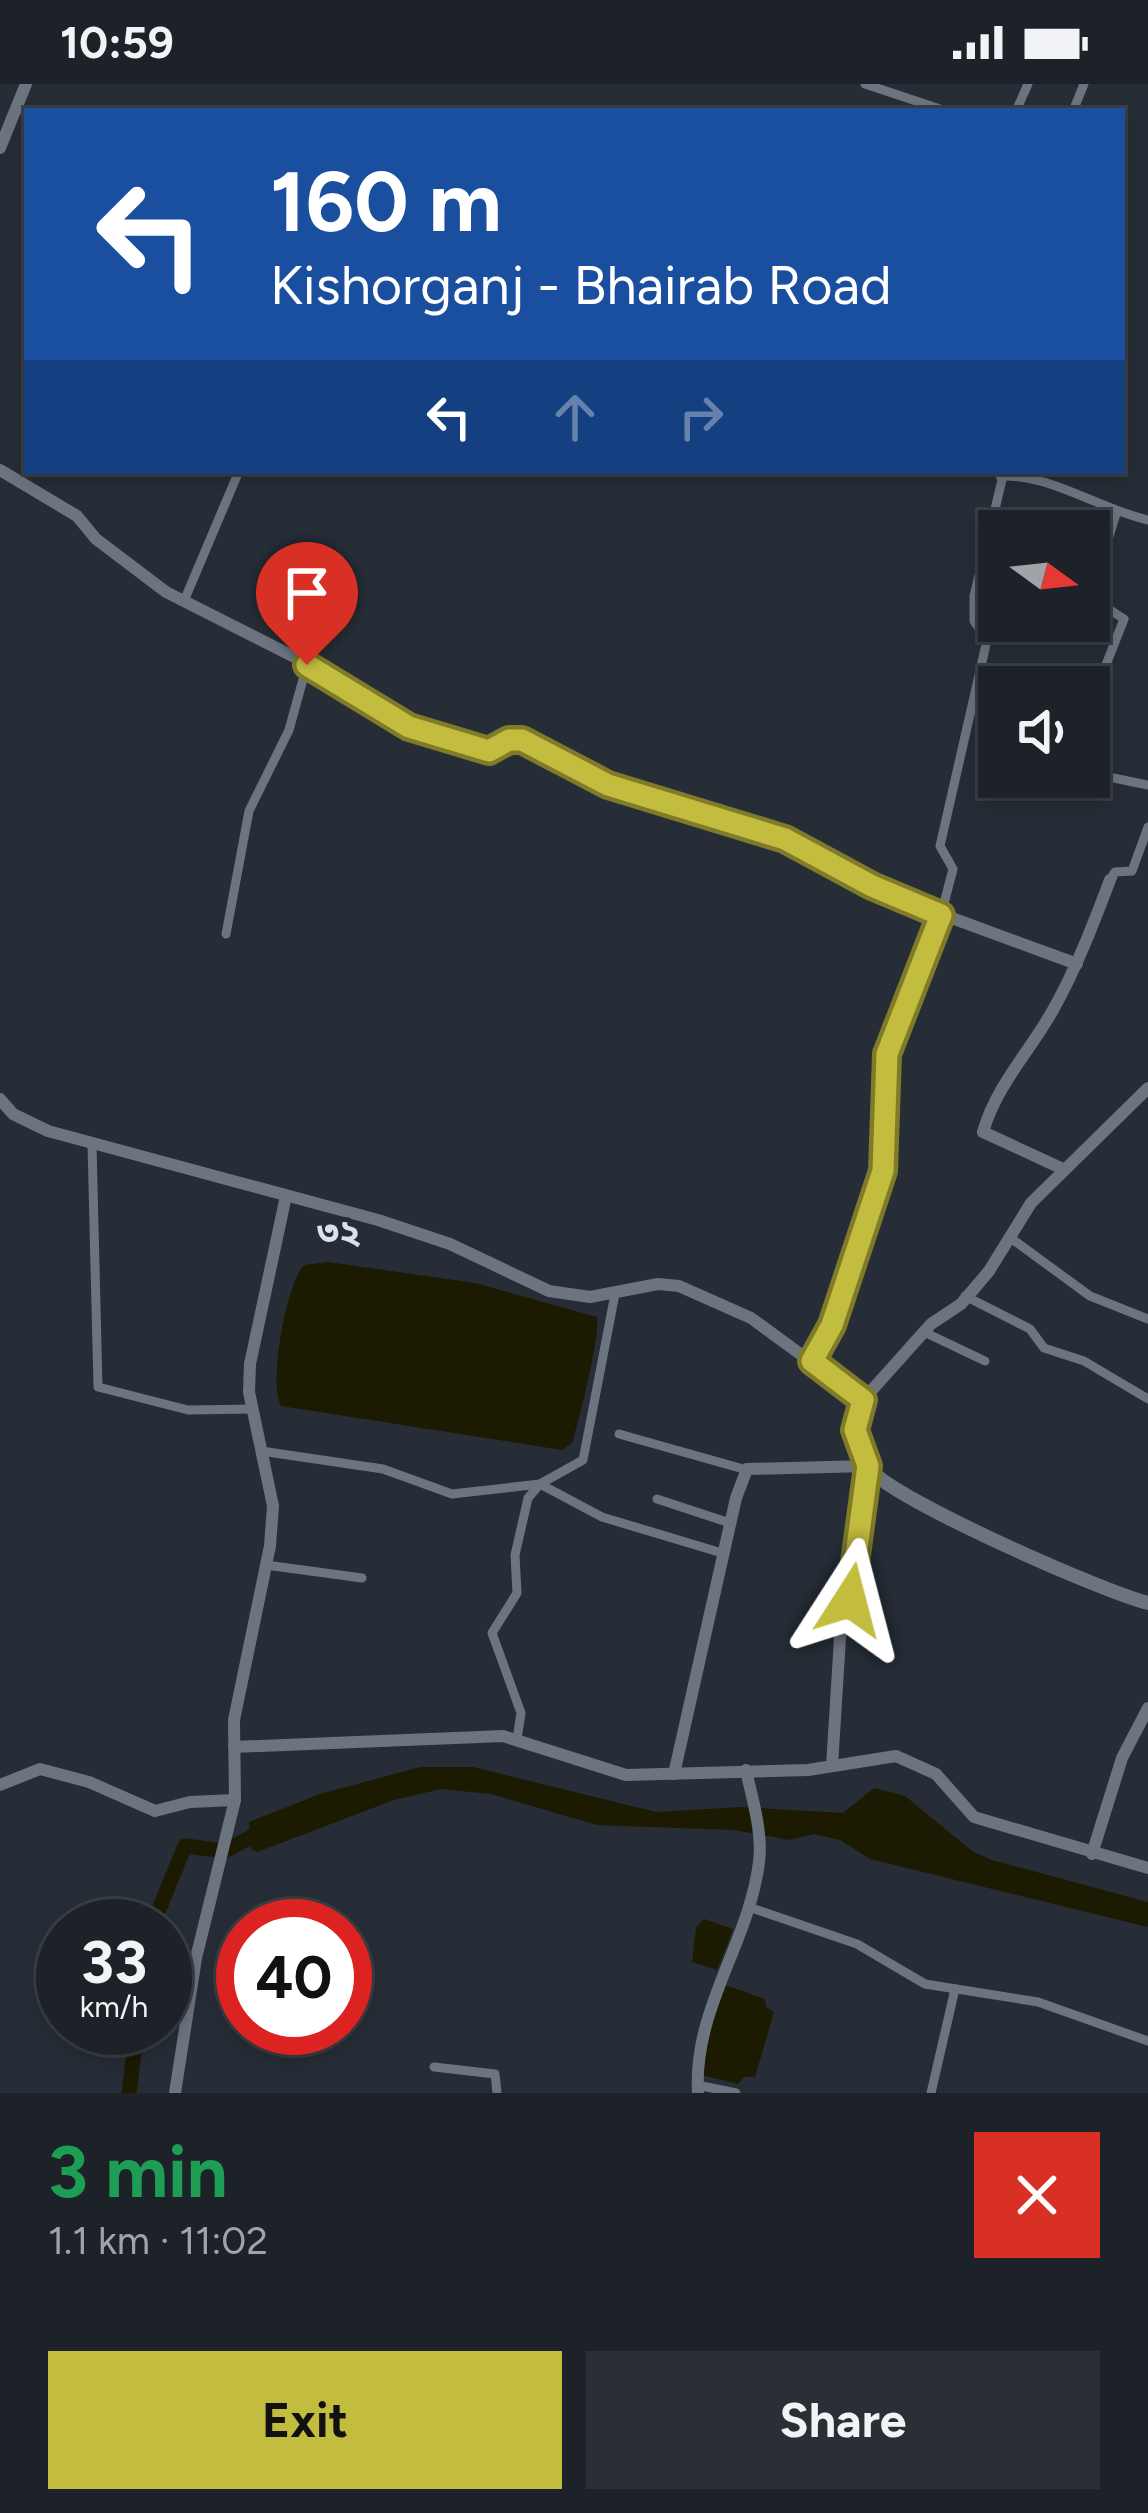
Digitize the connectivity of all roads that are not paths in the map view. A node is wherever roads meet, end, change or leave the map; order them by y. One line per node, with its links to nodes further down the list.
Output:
1 (26, 84): 4 (street)
2 (865, 84): 3 (street)
3 (937, 108)
4 (0, 148)
5 (0, 470): 11 (street)
6 (238, 474): 11 (street)
7 (999, 474): 18 (street)
8 (1005, 474): 9 (street)
9 (1116, 514): 10 (street); 13 (street)
10 (1148, 520)
11 (184, 601): 12 (street)
12 (307, 665): 18 (street); 19 (street)
13 (1105, 666)
14 (1110, 777): 15 (street)
15 (1148, 784)
16 (1148, 827): 17 (street)
17 (1112, 878): 20 (street)
18 (941, 915): 20 (street); 31 (street)
19 (226, 934)
20 (1077, 964): 24 (street)
21 (1148, 1088): 24 (street)
22 (0, 1100): 23 (street)
23 (92, 1145): 25 (street); 35 (street)
24 (1063, 1169): 26 (street)
25 (286, 1196): 27 (street); 35 (street)
26 (1012, 1239): 28 (street); 29 (street)
27 (616, 1294): 31 (street); 40 (street)
28 (965, 1296): 30 (street); 34 (street)
29 (1148, 1319)
30 (924, 1332): 32 (street); 33 (street)
31 (812, 1361): 33 (street)
32 (985, 1361)
33 (863, 1400): 38 (main road)
34 (1148, 1400)
35 (253, 1409): 37 (street)
36 (620, 1434): 39 (street)
37 (261, 1451): 40 (street); 44 (street)
38 (868, 1466): 39 (street); 46 (main road); 50 (street)
39 (747, 1470): 42 (street)
40 (540, 1484): 43 (street); 48 (street)
41 (656, 1499): 42 (street)
42 (730, 1523): 43 (street)
43 (722, 1553): 52 (street)
44 (266, 1565): 45 (street); 49 (street)
45 (362, 1578)
46 (1148, 1603)
47 (1148, 1708): 55 (street)
48 (517, 1739): 49 (street); 52 (street)
49 (233, 1747): 54 (street)
50 (832, 1766): 51 (street); 55 (street)
51 (746, 1770): 52 (street); 57 (street)
52 (674, 1774)
53 (2, 1788): 54 (street)
54 (234, 1805): 62 (street)
55 (1092, 1854): 56 (street)
56 (1148, 1868)
57 (749, 1906): 58 (street); 61 (street)
58 (955, 1989): 59 (street); 65 (street)
59 (1148, 2041)
60 (434, 2067): 63 (street)
61 (698, 2089): 64 (street)
62 (175, 2093)
63 (497, 2093)
64 (736, 2093)
65 (931, 2093)

